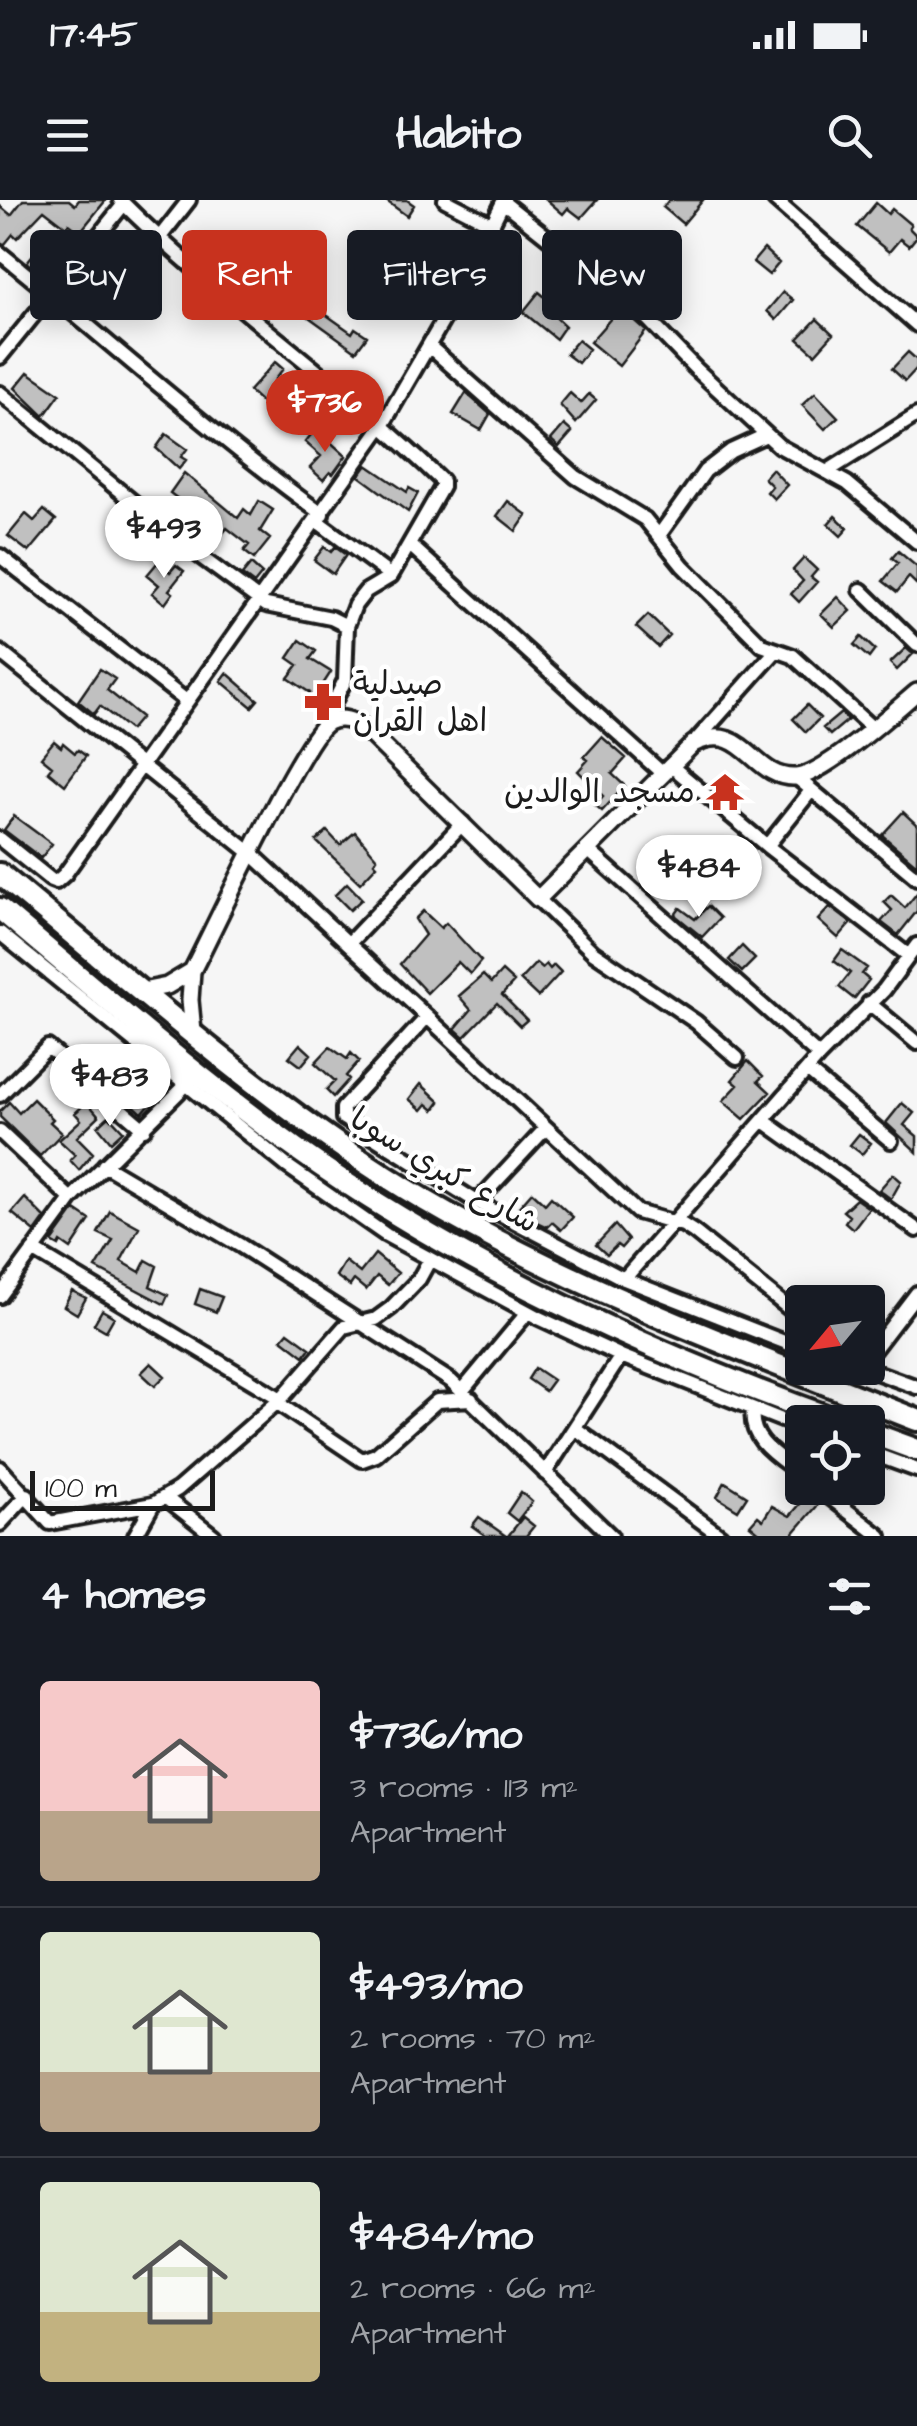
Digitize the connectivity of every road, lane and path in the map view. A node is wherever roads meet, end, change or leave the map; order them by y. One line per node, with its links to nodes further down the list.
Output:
1 (189, 200): 9 (street)
2 (445, 200): 6 (street)
3 (775, 200): 15 (street)
4 (503, 201): 6 (street); 21 (street)
5 (122, 202): 7 (street); 8 (street)
6 (493, 225): 16 (street)
7 (101, 230)
8 (152, 230)
9 (162, 234)
10 (162, 239): 20 (street)
11 (0, 254): 12 (street)
12 (30, 277)
13 (31, 320): 17 (street)
14 (82, 320): 23 (street)
15 (917, 325)
16 (429, 346): 20 (street); 24 (street)
17 (0, 358)
18 (0, 393): 30 (street)
19 (917, 415): 22 (street)
20 (382, 426): 23 (street); 26 (street)
21 (766, 435): 22 (street); 24 (street)
22 (828, 471): 25 (street)
23 (319, 518): 28 (street); 30 (street)
24 (660, 534): 34 (street)
25 (917, 542)
26 (410, 545): 28 (street); 41 (street)
27 (0, 556): 36 (street)
28 (391, 576): 31 (street)
29 (861, 590): 32 (street)
30 (260, 600): 31 (street); 36 (street)
31 (347, 626): 37 (street)
32 (917, 645)
33 (0, 652): 40 (street)
34 (775, 652): 38 (street); 39 (street)
35 (917, 692): 38 (street)
36 (185, 700): 40 (street)
37 (322, 726): 44 (street); 48 (street)
38 (872, 728): 42 (street)
39 (693, 744): 41 (street); 42 (street)
40 (141, 764): 45 (street); 48 (street)
41 (666, 770): 46 (street); 47 (street)
42 (796, 777): 43 (street)
43 (810, 792): 46 (street); 50 (street)
44 (464, 823): 51 (street); 54 (street)
45 (0, 839)
46 (767, 846): 55 (street)
47 (589, 851): 51 (street); 62 (street)
48 (252, 854): 54 (street); 56 (street)
49 (0, 874): 57 (highway, شارع كبري سوبا)
50 (917, 878)
51 (538, 900): 63 (street)
52 (0, 909): 53 (highway, شارع كبري سوبا)
53 (6, 930): 65 (street); 78 (highway, شارع كبري سوبا)
54 (350, 942): 59 (street)
55 (913, 950): 58 (street)
56 (192, 971): 57 (street); 60 (street)
57 (142, 991): 60 (highway, شارع كبري سوبا)
58 (869, 1002): 61 (street); 62 (street)
59 (428, 1017): 68 (street); 74 (street)
60 (193, 1032): 76 (highway, شارع كبري سوبا)
61 (917, 1043)
62 (819, 1056): 64 (street)
63 (737, 1058)
64 (807, 1070): 67 (street); 71 (street)
65 (185, 1086): 69 (street); 80 (street)
66 (0, 1095): 69 (street)
67 (764, 1122): 75 (street); 77 (street)
68 (546, 1128): 74 (street); 75 (street)
69 (144, 1129): 72 (street)
70 (0, 1132): 73 (street)
71 (892, 1141)
72 (104, 1165): 73 (street); 86 (street)
73 (71, 1199): 79 (street)
74 (477, 1202): 81 (street)
75 (674, 1222): 81 (street); 84 (street)
76 (470, 1225): 78 (highway); 96 (highway, شارع كبري سوبا)
77 (917, 1230)
78 (456, 1248): 94 (highway, شارع كبري سوبا)
79 (34, 1250): 82 (street); 93 (street)
80 (429, 1262): 85 (street); 86 (street); 89 (street)
81 (624, 1280): 88 (street)
82 (2, 1287)
83 (917, 1293): 87 (street)
84 (785, 1305)
85 (523, 1318): 89 (street); 92 (street)
86 (357, 1322): 92 (street); 93 (street)
87 (885, 1335)
88 (785, 1343)
89 (619, 1359): 95 (street); 98 (street)
90 (885, 1375): 91 (street)
91 (917, 1387)
92 (467, 1395): 93 (street); 105 (street)
93 (279, 1400): 107 (street)
94 (799, 1405)
95 (753, 1410): 97 (street); 102 (street)
96 (917, 1420)
97 (785, 1422)
98 (575, 1428): 105 (street); 114 (street)
99 (885, 1438): 100 (highway)
100 (917, 1450)
101 (885, 1458): 104 (street)
102 (785, 1461)
103 (0, 1468): 106 (street)
104 (917, 1470)
105 (545, 1473): 113 (street)
106 (27, 1496): 109 (street); 110 (street)
107 (160, 1501): 110 (street); 111 (street); 112 (street)
108 (840, 1505): 115 (street)
109 (1, 1522)
110 (46, 1530)
111 (135, 1536)
112 (214, 1536)
113 (611, 1536)
114 (722, 1536)
115 (880, 1536)

